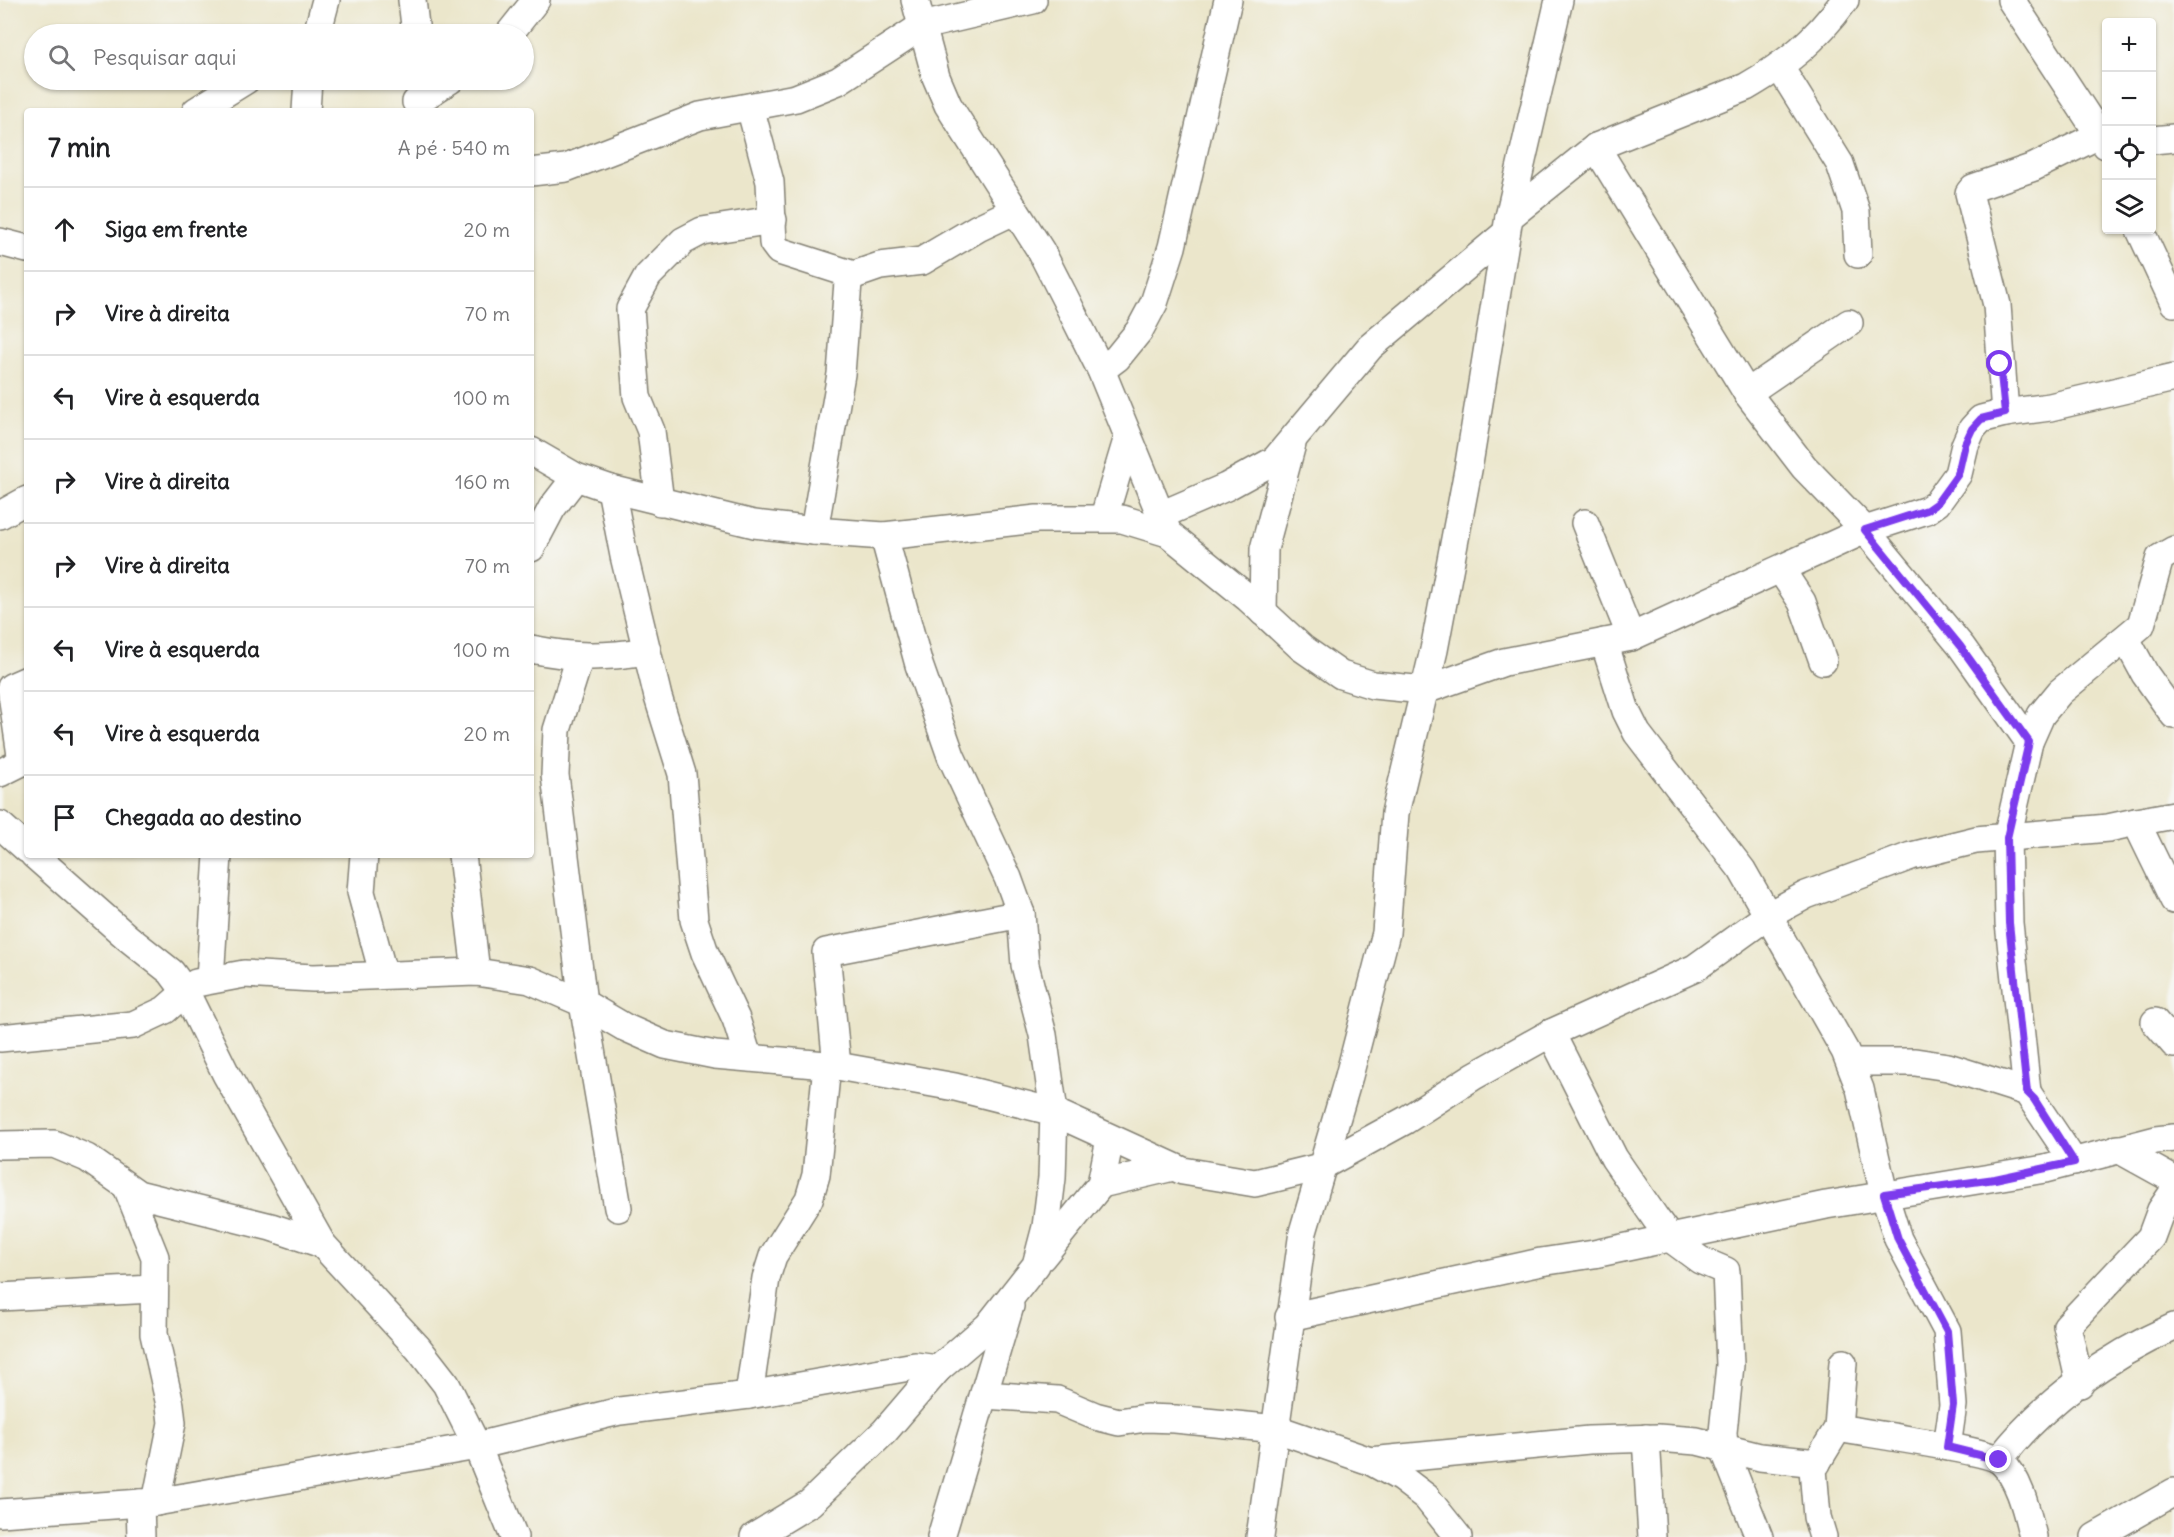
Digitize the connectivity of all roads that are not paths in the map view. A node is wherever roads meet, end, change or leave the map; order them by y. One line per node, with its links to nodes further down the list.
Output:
1 (326, 0): 10 (street)
2 (412, 0): 11 (street)
3 (536, 0): 12 (street)
4 (915, 0): 13 (street)
5 (1033, 0): 13 (street)
6 (1228, 0): 36 (street)
7 (1559, 0): 30 (street)
8 (1845, 0): 14 (street)
9 (2010, 0): 22 (street)
10 (320, 24)
11 (415, 24)
12 (517, 24)
13 (922, 26): 19 (street); 28 (street)
14 (1779, 66): 26 (street); 32 (street)
15 (230, 90): 20 (street)
16 (307, 90): 21 (street)
17 (431, 90): 18 (street)
18 (416, 98)
19 (750, 107): 27 (street); 29 (street)
20 (201, 108)
21 (306, 108)
22 (2102, 134)
23 (2174, 138): 25 (street)
24 (2102, 139): 39 (street)
25 (2156, 140)
26 (1596, 147): 30 (street); 38 (street)
27 (534, 172)
28 (1014, 211): 33 (street); 36 (street)
29 (773, 220): 33 (street); 46 (street)
30 (1508, 225): 41 (street); 66 (street)
31 (2142, 234): 34 (street)
32 (1858, 254)
33 (854, 275): 52 (street)
34 (2174, 303)
35 (1849, 323): 38 (street)
36 (1101, 370): 40 (street)
37 (2174, 378): 39 (street)
38 (1747, 393): 51 (street)
39 (2005, 413): 51 (street)
40 (1128, 438): 48 (street); 50 (street)
41 (1293, 442): 50 (street); 57 (street)
42 (534, 453): 43 (street)
43 (576, 477): 44 (street); 54 (street)
44 (611, 489): 46 (street); 62 (street)
45 (24, 502): 47 (street)
46 (660, 502): 52 (street)
47 (0, 515)
48 (1104, 518): 50 (street); 53 (street)
49 (1585, 523): 58 (street)
50 (1165, 524): 57 (street)
51 (1865, 530): 56 (street); 68 (street)
52 (814, 531): 53 (street)
53 (884, 536): 80 (street)
54 (534, 542)
55 (2174, 550): 59 (street)
56 (1781, 570): 58 (street); 64 (street)
57 (1263, 612): 66 (street)
58 (1631, 637): 60 (street)
59 (2126, 639): 67 (street); 68 (street)
60 (1604, 642): 66 (street); 81 (street)
61 (534, 649): 63 (street)
62 (647, 651): 63 (street); 91 (street)
63 (580, 657): 86 (street)
64 (1823, 661)
65 (24, 681): 69 (street)
66 (1425, 690): 102 (street)
67 (2174, 715)
68 (2029, 742): 73 (street)
69 (0, 773)
70 (2174, 815): 71 (street)
71 (2136, 822): 73 (street); 79 (street)
72 (0, 825): 74 (street)
73 (2007, 838): 81 (street); 94 (street)
74 (24, 846)
75 (37, 858): 85 (street)
76 (218, 858): 84 (street)
77 (364, 858): 83 (street)
78 (462, 858): 82 (street)
79 (2174, 900)
80 (1021, 914): 93 (street); 95 (street)
81 (1767, 916): 88 (street); 92 (street)
82 (476, 972): 83 (street); 86 (street)
83 (384, 973): 84 (street)
84 (210, 979): 85 (street)
85 (185, 991): 89 (street); 110 (street)
86 (584, 1003): 91 (street); 108 (street)
87 (2155, 1022): 90 (street)
88 (1551, 1033): 102 (street); 109 (street)
89 (0, 1038)
90 (2174, 1044)
91 (748, 1057): 93 (street)
92 (1850, 1062): 94 (street); 107 (street)
93 (832, 1065): 95 (street); 120 (street)
94 (2027, 1092): 100 (street)
95 (1054, 1112): 97 (street); 111 (street)
96 (2174, 1138): 99 (street)
97 (1110, 1139): 101 (street); 104 (street)
98 (0, 1145): 105 (street)
99 (2118, 1149): 100 (street); 103 (street)
100 (2074, 1162): 107 (street)
101 (1173, 1167): 102 (street); 104 (street)
102 (1320, 1167): 115 (street)
103 (2174, 1179)
104 (1101, 1184): 111 (street)
105 (128, 1187): 110 (street); 112 (street)
106 (2174, 1191): 119 (street)
107 (1884, 1194): 109 (street); 126 (street)
108 (618, 1208)
109 (1670, 1238): 115 (street); 127 (street)
110 (322, 1244): 125 (street)
111 (1036, 1265): 114 (street)
112 (153, 1289): 113 (street); 132 (street)
113 (0, 1297)
114 (1012, 1299): 118 (street); 121 (street)
115 (1289, 1317): 123 (street)
116 (2174, 1326): 119 (street)
117 (1843, 1363): 122 (street)
118 (938, 1369): 120 (street); 136 (street)
119 (2080, 1384): 128 (street)
120 (749, 1395): 125 (street)
121 (984, 1395): 123 (street); 137 (street)
122 (1838, 1428): 126 (street); 130 (street)
123 (1277, 1429): 129 (street); 138 (street)
124 (1646, 1438): 127 (street); 129 (street); 140 (street)
125 (477, 1446): 132 (street); 135 (street)
126 (1947, 1447): 128 (street)
127 (1724, 1449): 130 (street); 141 (street)
128 (1999, 1460): 143 (street)
129 (1370, 1461): 139 (street)
130 (1817, 1463): 142 (street)
131 (2174, 1492): 144 (street)
132 (148, 1503): 133 (street); 134 (street)
133 (0, 1513)
134 (141, 1537)
135 (514, 1537)
136 (754, 1537)
137 (941, 1537)
138 (1260, 1537)
139 (1458, 1537)
140 (1652, 1537)
141 (1759, 1537)
142 (1823, 1537)
143 (2033, 1537)
144 (2095, 1537)

